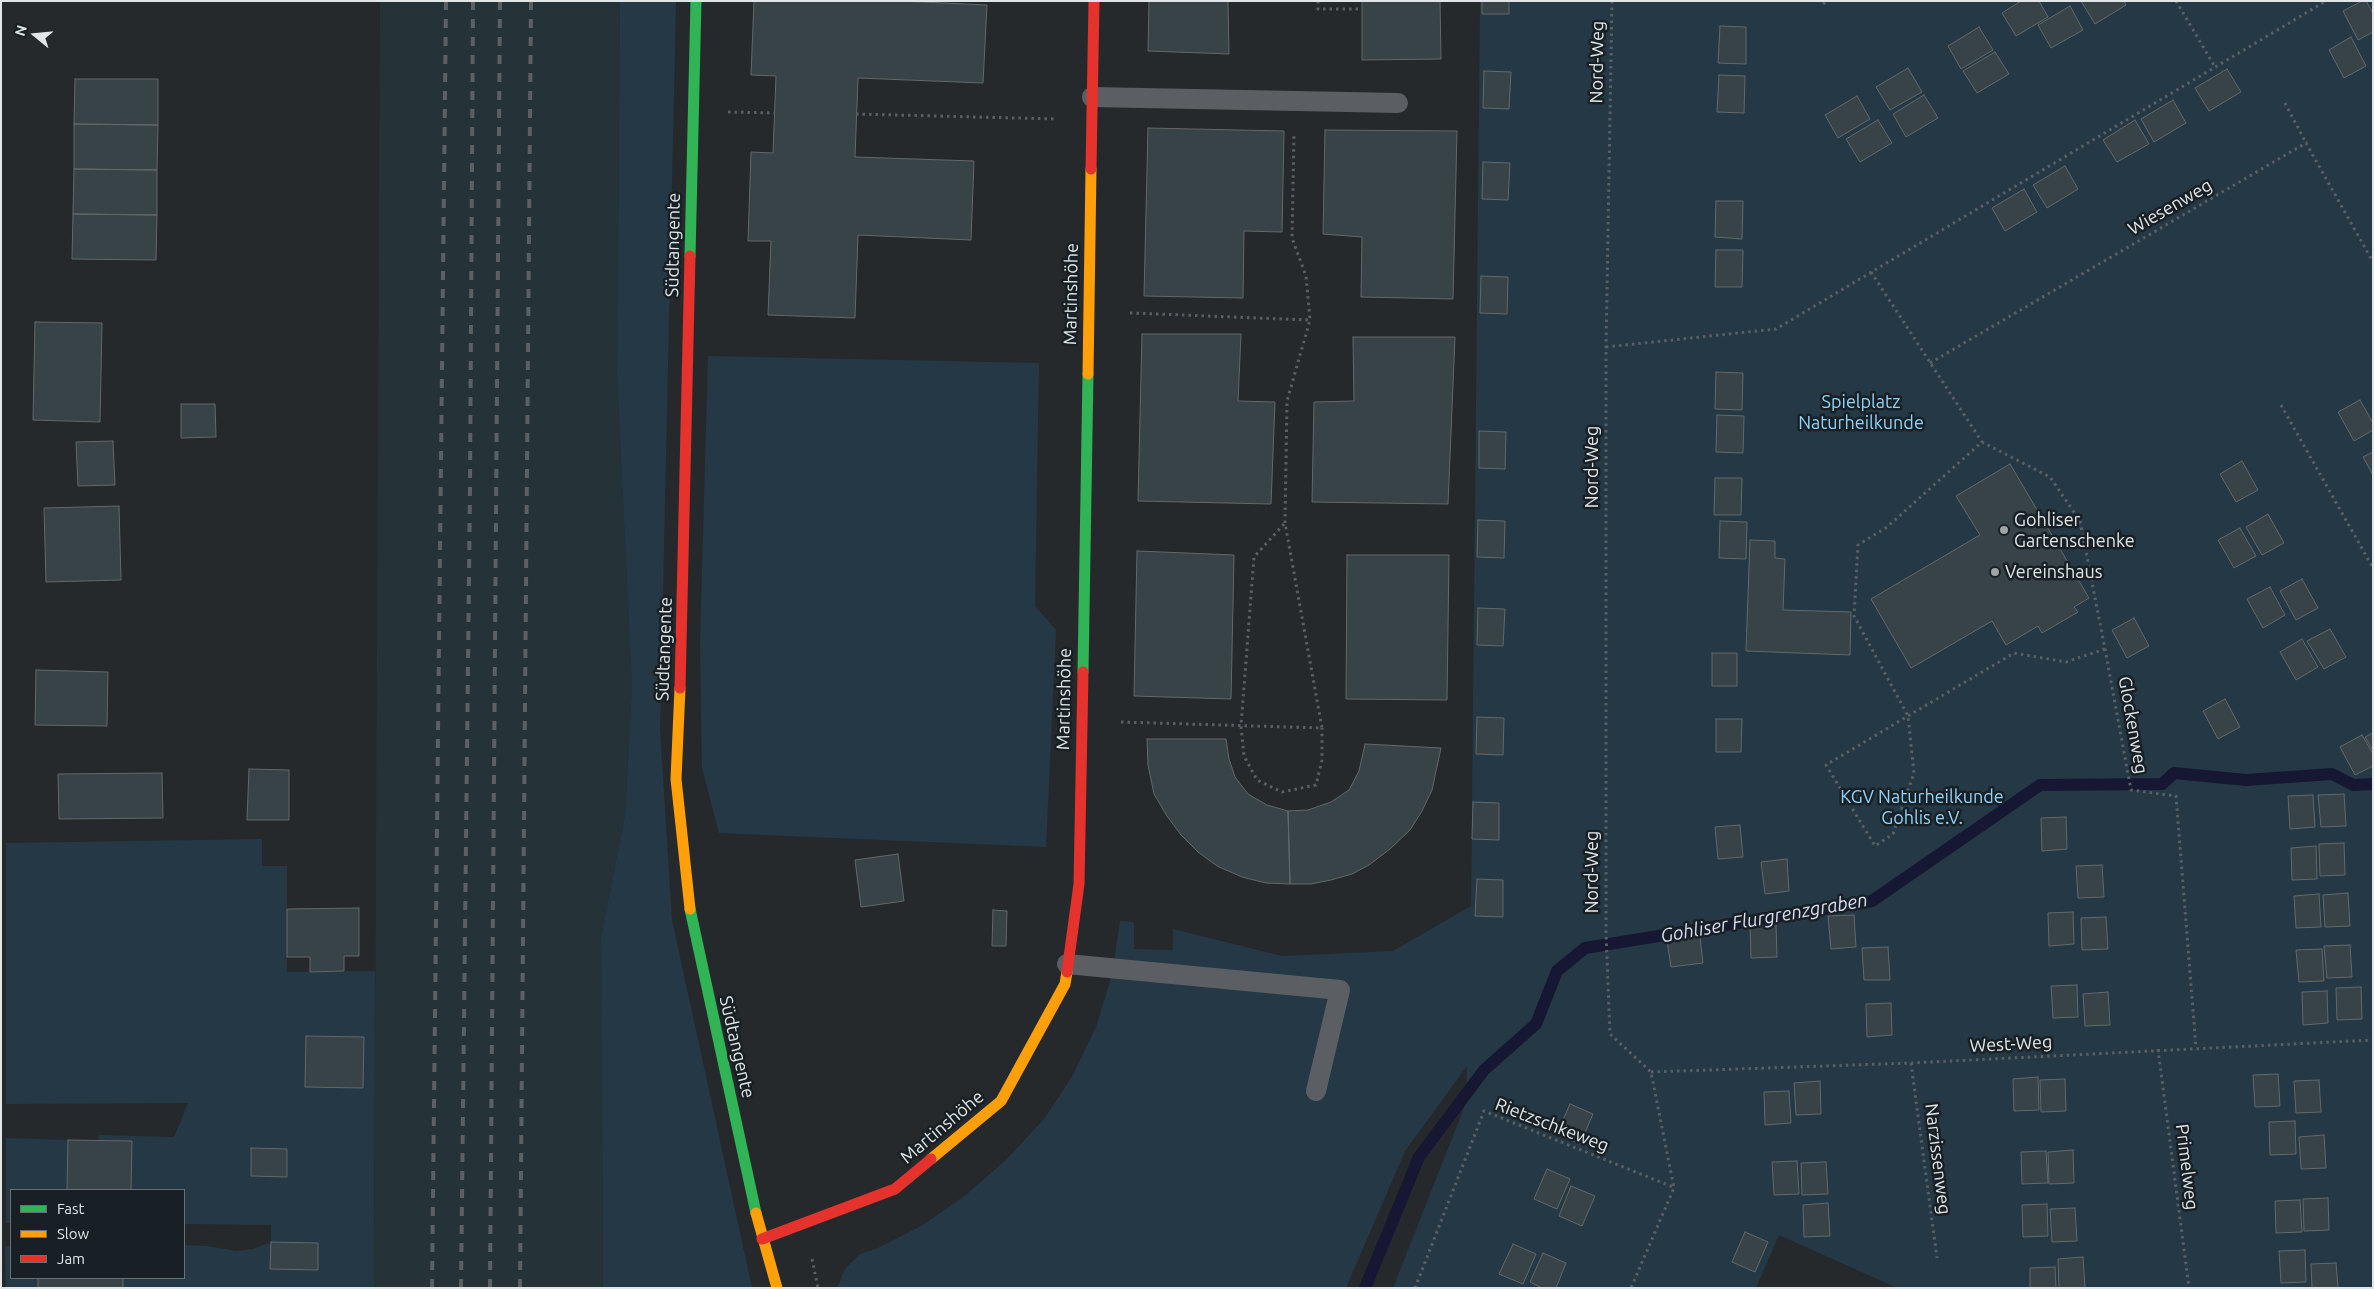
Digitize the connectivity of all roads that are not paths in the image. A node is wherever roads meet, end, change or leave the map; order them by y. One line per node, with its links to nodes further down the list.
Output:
1 (696, 1): 7 (street, Südtangente)
2 (1094, 1): 3 (street, Martinshöhe)
3 (1092, 98): 4 (lane); 5 (street, Martinshöhe)
4 (1398, 103)
5 (1067, 964): 6 (lane); 7 (street, Martinshöhe)
6 (1316, 1091)
7 (762, 1239): 8 (street, Südtangente)
8 (777, 1288)

